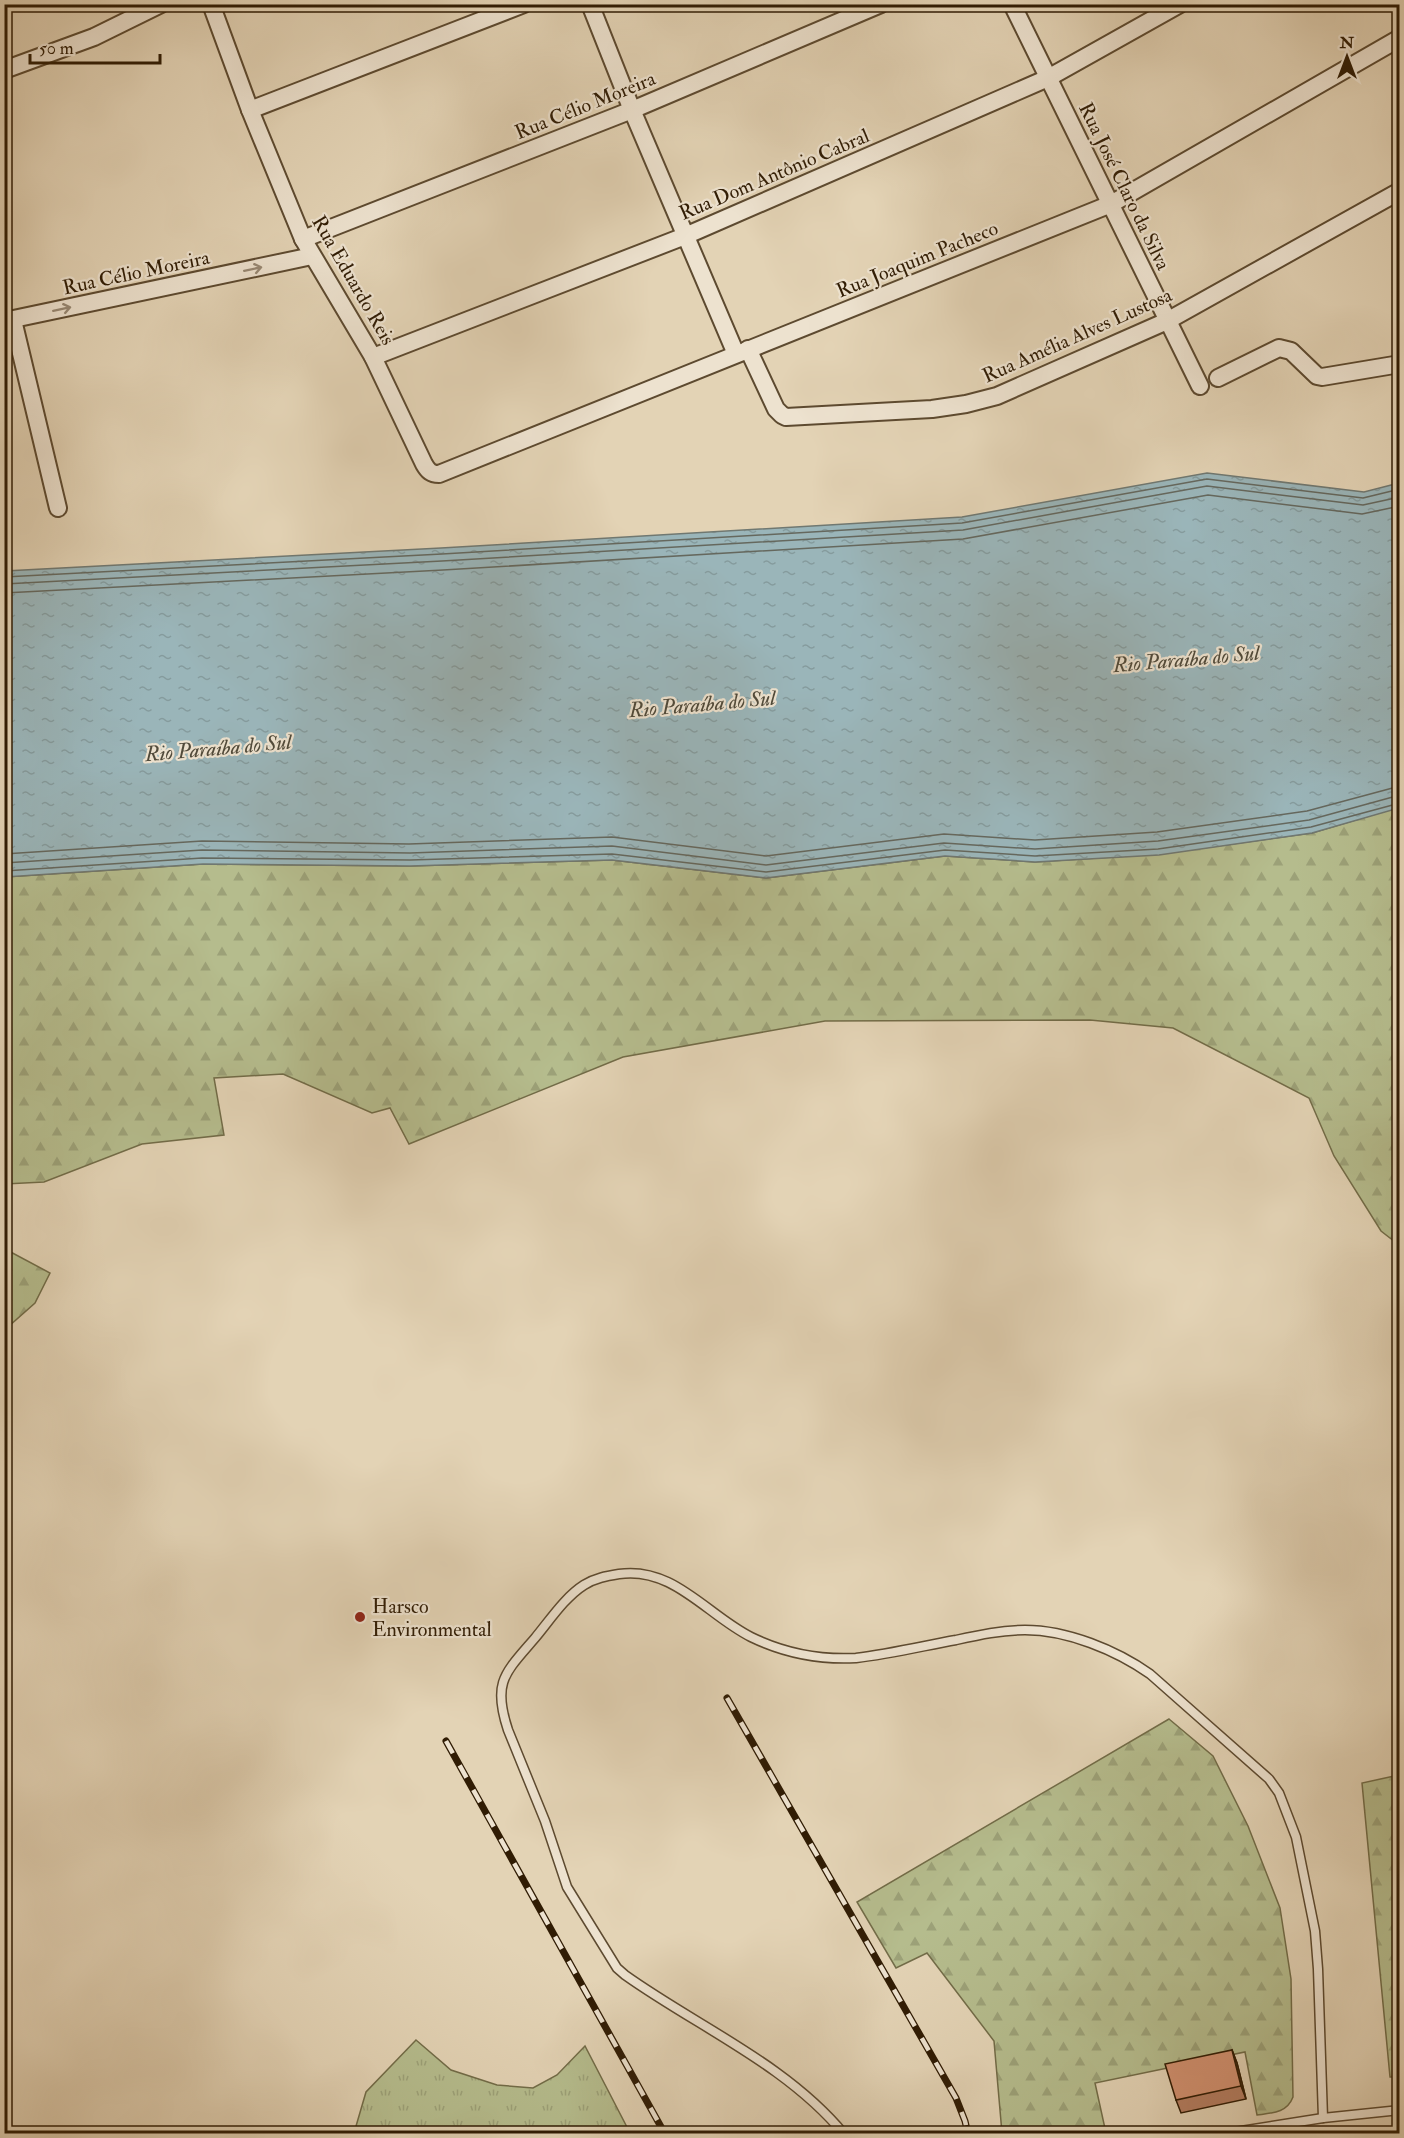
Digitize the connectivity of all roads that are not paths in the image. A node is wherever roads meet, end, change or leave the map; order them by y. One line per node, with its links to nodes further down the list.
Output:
1 (161, 4): 9 (street)
2 (211, 4): 11 (street, Rua Eduardo Reis)
3 (524, 4): 11 (street)
4 (590, 4): 12 (street, Rua Amélia Alves Lustosa)
5 (881, 4): 12 (street, Rua Célio Moreira)
6 (1012, 4): 10 (street, Rua José Claro da Silva)
7 (1180, 4): 10 (street, Rua Dom Antônio Cabral)
8 (1400, 38): 14 (street, Rua Joaquim Pacheco)
9 (4, 70)
10 (1048, 78): 14 (street, Rua José Claro da Silva); 15 (street, Rua Dom Antônio Cabral)
11 (250, 110): 16 (street, Rua Eduardo Reis)
12 (632, 110): 15 (street, Rua Amélia Alves Lustosa); 16 (street, Rua Célio Moreira)
13 (1400, 191): 19 (street, Rua Amélia Alves Lustosa)
14 (1111, 204): 19 (street, Rua José Claro da Silva); 20 (street, Rua Joaquim Pacheco)
15 (685, 236): 20 (street, Rua Amélia Alves Lustosa); 21 (street, Rua Dom Antônio Cabral)
16 (303, 239): 17 (street, Rua Eduardo Reis)
17 (312, 256): 18 (street, Rua Célio Moreira, one-way to 17); 21 (street, Rua Eduardo Reis)
18 (9, 320): 26 (street)
19 (1167, 321): 20 (street, Rua Amélia Alves Lustosa); 24 (street, Rua José Claro da Silva)
20 (742, 351): 25 (street, Rua Joaquim Pacheco)
21 (374, 357): 25 (street, Rua Eduardo Reis)
22 (1400, 364): 23 (street)
23 (1218, 378)
24 (1200, 386)
25 (430, 472)
26 (58, 508)
27 (1400, 2110): 28 (lane)
28 (1323, 2118): 29 (lane); 30 (lane)
29 (1293, 2123): 31 (lane); 32 (lane)
30 (844, 2133)
31 (1222, 2133)
32 (1289, 2133)

